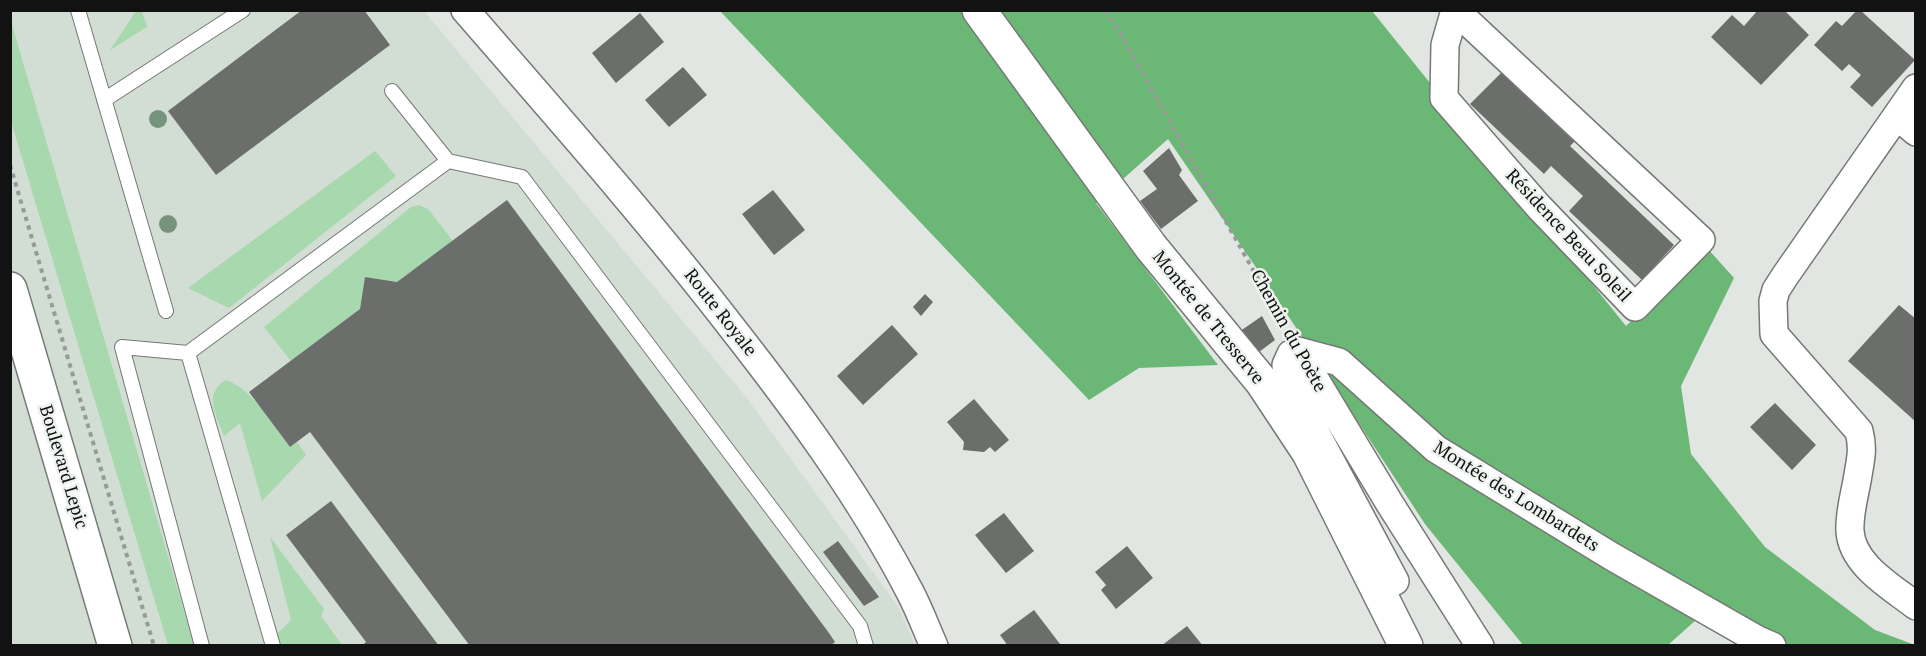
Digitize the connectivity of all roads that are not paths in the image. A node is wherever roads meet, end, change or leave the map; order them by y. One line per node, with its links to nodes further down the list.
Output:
1 (78, 10): 8 (lane)
2 (243, 10): 8 (lane)
3 (465, 10): 21 (street, Route Royale)
4 (978, 10): 15 (street, Montée de Tresserve)
5 (1455, 10): 5 (street, Résidence Beau Soleil)
6 (1916, 88): 9 (street)
7 (392, 91): 10 (lane)
8 (104, 100): 12 (lane)
9 (1906, 124): 16 (street)
10 (448, 161): 14 (lane); 20 (lane)
11 (10, 289): 17 (street, Boulevard Lepic)
12 (166, 311)
13 (1298, 351): 15 (street); 23 (street, Chemin du Poète); 24 (street, Montée des Lombardets)
14 (188, 353): 18 (lane); 19 (lane)
15 (1378, 590): 22 (street, Montée de Tresserve)
16 (1916, 606)
17 (116, 645)
18 (202, 645)
19 (273, 645)
20 (866, 645)
21 (934, 645)
22 (1406, 645)
23 (1480, 645)
24 (1772, 645)

